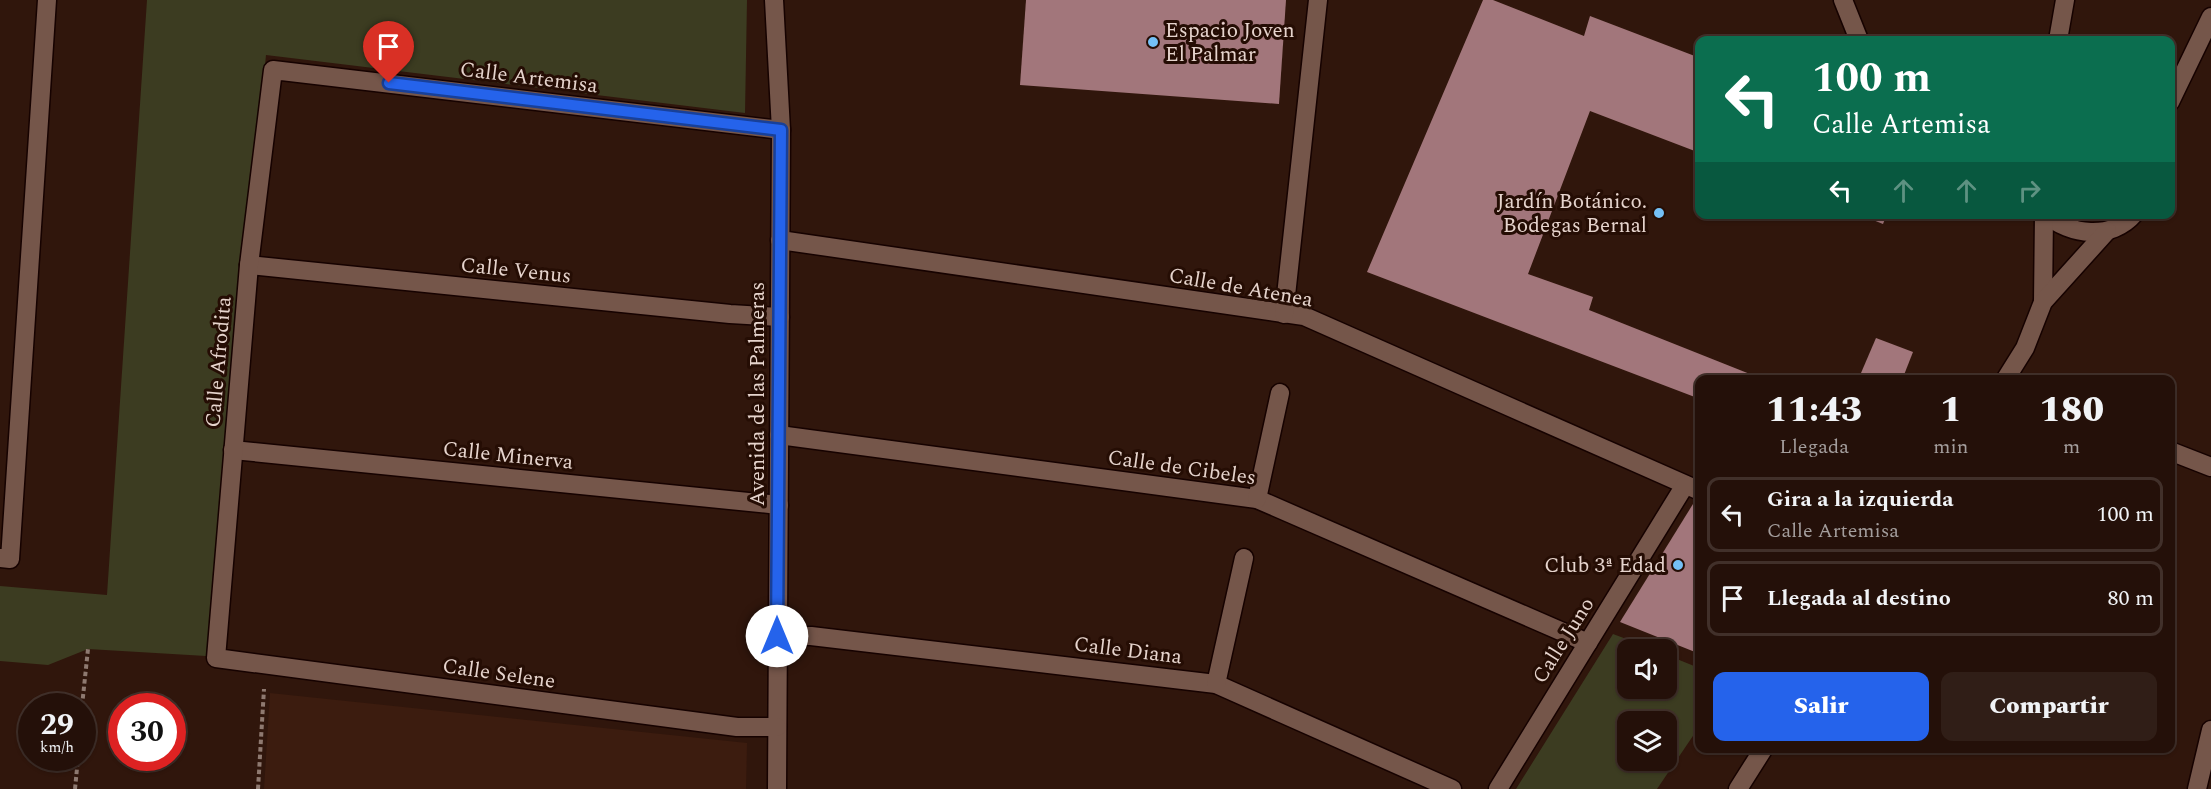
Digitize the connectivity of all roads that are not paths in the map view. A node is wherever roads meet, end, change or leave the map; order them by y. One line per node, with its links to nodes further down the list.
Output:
1 (47, 0): 31 (street)
2 (774, 0): 11 (street, Avenida de las Palmeras)
3 (1318, 0): 19 (street)
4 (1843, 0): 7 (street)
5 (2065, 0): 8 (street)
6 (2211, 17): 10 (street)
7 (1857, 36)
8 (2059, 36)
9 (273, 70): 11 (street, Calle Artemisa); 17 (street, Calle Afrodita)
10 (2179, 75)
11 (781, 130): 16 (street, Avenida de las Palmeras)
12 (2045, 219): 18 (street)
13 (2053, 219): 15 (street)
14 (2128, 219): 15 (street)
15 (2107, 231): 18 (street)
16 (780, 240): 19 (street, Calle de Atenea); 20 (street, Avenida de las Palmeras)
17 (249, 265): 20 (street, Calle Venus); 24 (street, Calle Afrodita)
18 (2043, 302): 21 (street)
19 (1284, 314): 27 (street, Calle de Atenea)
20 (780, 317): 23 (street, Avenida de las Palmeras)
21 (2008, 375)
22 (1280, 393): 28 (street)
23 (779, 435): 28 (street, Calle de Cibeles); 29 (street, Avenida de las Palmeras)
24 (233, 450): 29 (street, Calle Minerva); 34 (street, Calle Afrodita)
25 (2175, 453): 26 (street)
26 (2211, 467)
27 (1692, 488): 33 (street, Calle Juno)
28 (1257, 499): 33 (street, Calle de Cibeles)
29 (778, 505): 32 (street, Avenida de las Palmeras)
30 (1244, 558): 35 (street)
31 (5, 559)
32 (777, 636): 35 (street, Calle Diana); 36 (street, Avenida de las Palmeras)
33 (1588, 643): 42 (street, Calle Juno)
34 (216, 658): 36 (street, Calle Selene)
35 (1216, 684): 41 (street, Calle Diana)
36 (777, 727): 40 (street, Avenida de las Palmeras)
37 (2211, 730): 39 (street)
38 (1761, 753): 43 (street)
39 (2208, 759): 44 (street)
40 (777, 789)
41 (1452, 789)
42 (1498, 789)
43 (1738, 789)
44 (2197, 789)

